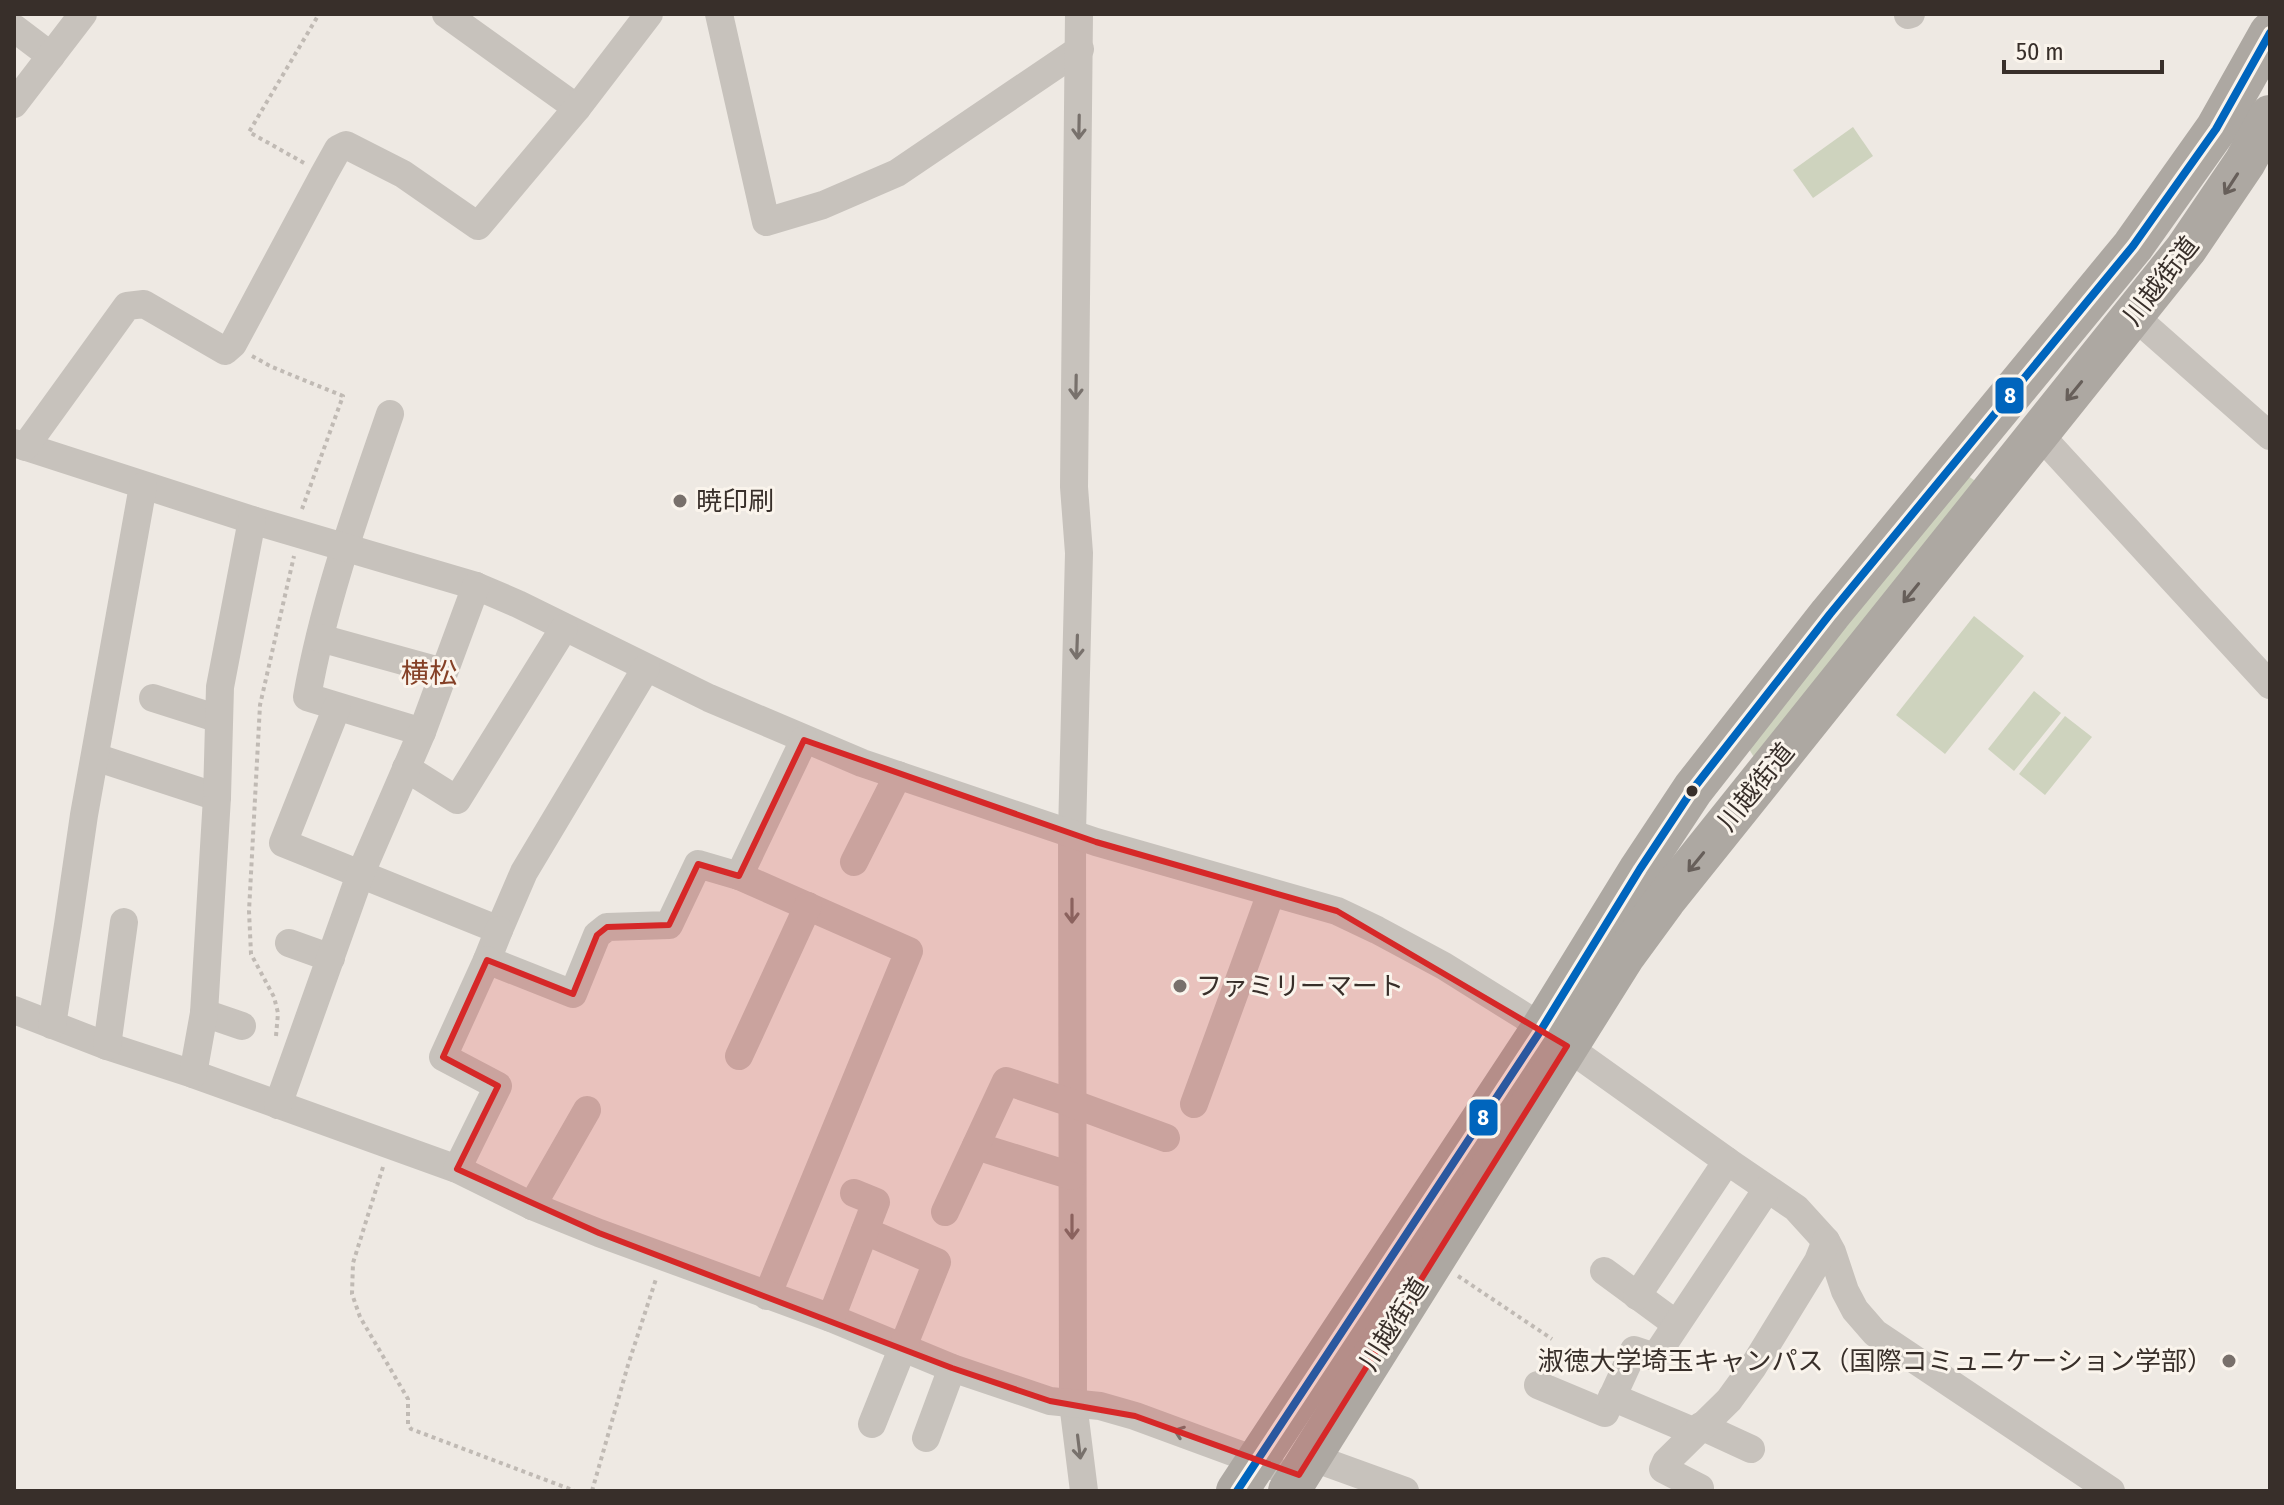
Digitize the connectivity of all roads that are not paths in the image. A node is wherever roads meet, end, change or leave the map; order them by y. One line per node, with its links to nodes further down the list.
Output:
1 (83, 14): 9 (street)
2 (446, 14): 11 (street)
3 (649, 14): 11 (street)
4 (719, 14): 8 (street)
5 (1079, 14): 8 (street)
6 (14, 28): 9 (street)
7 (2270, 33): 51 (highway, 川越街道)
8 (1080, 49): 36 (street, one-way to 36)
9 (51, 56): 10 (street)
10 (14, 104)
11 (577, 108): 17 (street)
12 (2270, 116): 13 (highway, 川越街道, one-way to 13)
13 (2134, 316): 15 (highway, 川越街道, one-way to 15); 16 (street)
14 (390, 414): 20 (street)
15 (2039, 434): 26 (street); 51 (highway, 川越街道, one-way to 51)
16 (2270, 436)
17 (19, 445): 18 (street)
18 (143, 486): 19 (street); 32 (street)
19 (252, 520): 20 (street); 29 (street)
20 (343, 547): 21 (street); 23 (street)
21 (476, 586): 22 (street); 25 (street)
22 (564, 628): 24 (street); 33 (street)
23 (320, 638): 25 (street); 28 (street)
24 (646, 668): 31 (street); 43 (street)
25 (443, 672): 30 (street)
26 (2270, 685)
27 (153, 698): 29 (street)
28 (337, 707): 30 (street); 38 (street)
29 (219, 719): 35 (street)
30 (422, 732): 33 (street)
31 (804, 740): 34 (street); 39 (street)
32 (95, 757): 35 (street); 49 (street)
33 (406, 768): 38 (street)
34 (898, 775): 36 (street); 37 (street)
35 (217, 797): 48 (street)
36 (1072, 833): 40 (street); 55 (street, one-way to 55)
37 (854, 862)
38 (360, 875): 43 (street); 45 (street)
39 (739, 876): 41 (street); 46 (street)
40 (1271, 893): 51 (street); 56 (street)
41 (808, 906): 53 (street); 71 (street)
42 (124, 922): 52 (street)
43 (499, 930): 46 (street)
44 (289, 943): 45 (street)
45 (331, 958): 57 (street)
46 (487, 960): 62 (street)
47 (14, 1010): 49 (street)
48 (204, 1013): 50 (street); 54 (street)
49 (52, 1025): 52 (street)
50 (242, 1026)
51 (1554, 1038): 61 (street); 84 (highway, 川越街道); 85 (highway, 川越街道)
52 (107, 1046): 54 (street)
53 (739, 1056)
54 (193, 1074): 57 (street)
55 (1071, 1103): 59 (street); 60 (street); 63 (street)
56 (1194, 1104)
57 (278, 1105): 62 (street)
58 (587, 1110): 66 (street)
59 (1166, 1138)
60 (976, 1146): 63 (street); 67 (street)
61 (1727, 1161): 64 (street); 72 (street)
62 (457, 1169): 66 (street)
63 (1072, 1176): 79 (street, one-way to 79)
64 (1767, 1189): 69 (street); 74 (street)
65 (854, 1193): 68 (street)
66 (532, 1206): 71 (street)
67 (945, 1212)
68 (865, 1231): 73 (street); 75 (street)
69 (1826, 1241): 81 (street); 89 (street)
70 (1604, 1271): 72 (street)
71 (767, 1296): 73 (street)
72 (1637, 1296): 74 (street)
73 (831, 1318): 75 (street)
74 (1676, 1324): 78 (street)
75 (902, 1348): 76 (street); 80 (street)
76 (952, 1368): 79 (street); 82 (street)
77 (1538, 1385): 78 (street)
78 (1612, 1397): 81 (street)
79 (1073, 1403): 85 (street, one-way to 79); 86 (street, one-way to 86)
80 (872, 1424)
81 (1698, 1429): 83 (street); 88 (street)
82 (926, 1438)
83 (1751, 1449)
84 (1300, 1474): 85 (street); 87 (street)
85 (1247, 1476)
86 (1084, 1491)
87 (1405, 1491)
88 (1698, 1491)
89 (2111, 1491)

